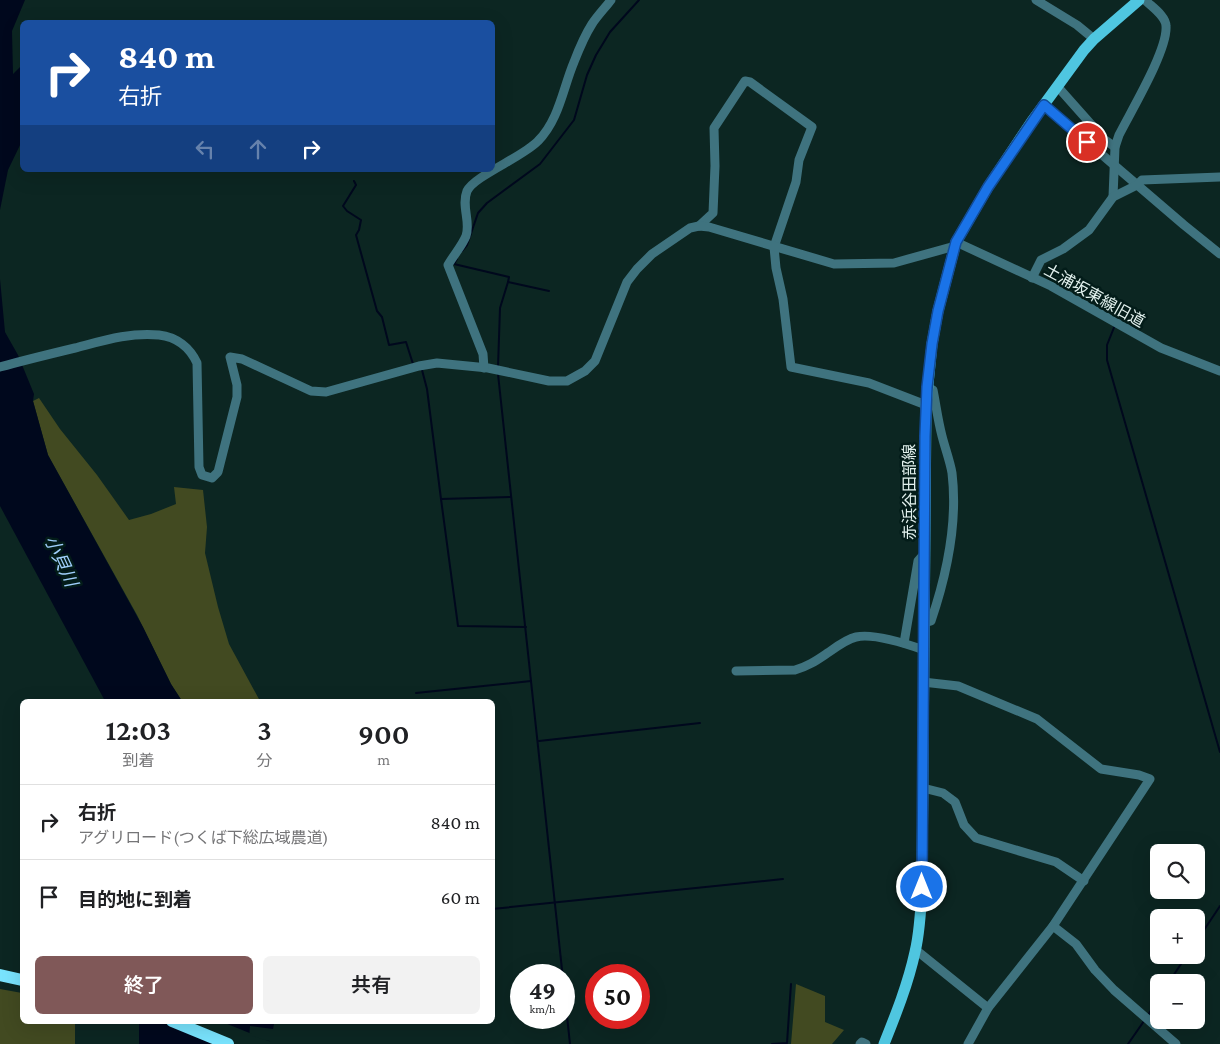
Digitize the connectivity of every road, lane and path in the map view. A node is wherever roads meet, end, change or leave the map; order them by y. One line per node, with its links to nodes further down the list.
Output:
1 (611, 0): 10 (street)
2 (1036, 0): 5 (street)
3 (1139, 0): 5 (main road, 赤浜谷田部線)
4 (1145, 0): 8 (street)
5 (1094, 39): 6 (main road, 赤浜谷田部線)
6 (1057, 86): 7 (main road, 赤浜谷田部線); 8 (street)
7 (1044, 105): 9 (street); 16 (main road, 赤浜谷田部線)
8 (1115, 148): 9 (street)
9 (1114, 164): 13 (street); 14 (street)
10 (495, 170)
11 (491, 172): 21 (street)
12 (1220, 178): 13 (street)
13 (1137, 185): 14 (street); 18 (street)
14 (1113, 197): 19 (street)
15 (699, 226): 17 (street); 17 (street); 21 (street)
16 (956, 244): 17 (street); 19 (street, 土浦坂東線旧道); 23 (main road, 赤浜谷田部線)
17 (774, 247): 24 (street)
18 (1220, 254)
19 (1032, 278): 22 (street, 土浦坂東線旧道)
20 (0, 367): 21 (street)
21 (484, 368)
22 (1220, 370)
23 (927, 387): 24 (main road, 赤浜谷田部線); 26 (street)
24 (926, 405): 25 (main road, 赤浜谷田部線)
25 (925, 553): 26 (main road, 赤浜谷田部線); 27 (street)
26 (924, 624): 28 (main road, 赤浜谷田部線)
27 (904, 643): 28 (street); 29 (street)
28 (924, 650): 30 (main road, 赤浜谷田部線)
29 (736, 670)
30 (923, 682): 31 (main road, 赤浜谷田部線); 32 (street)
31 (923, 788): 32 (street); 34 (main road, 赤浜谷田部線)
32 (1084, 881): 33 (street)
33 (1053, 926): 37 (street); 44 (street)
34 (916, 950): 37 (street); 42 (main road, 赤浜谷田部線)
35 (0, 975): 36 (highway)
36 (20, 980)
37 (988, 1008): 43 (street)
38 (179, 1024): 39 (highway)
39 (228, 1044)
40 (860, 1044): 41 (street)
41 (866, 1044)
42 (884, 1044)
43 (968, 1044)
44 (1176, 1044)

